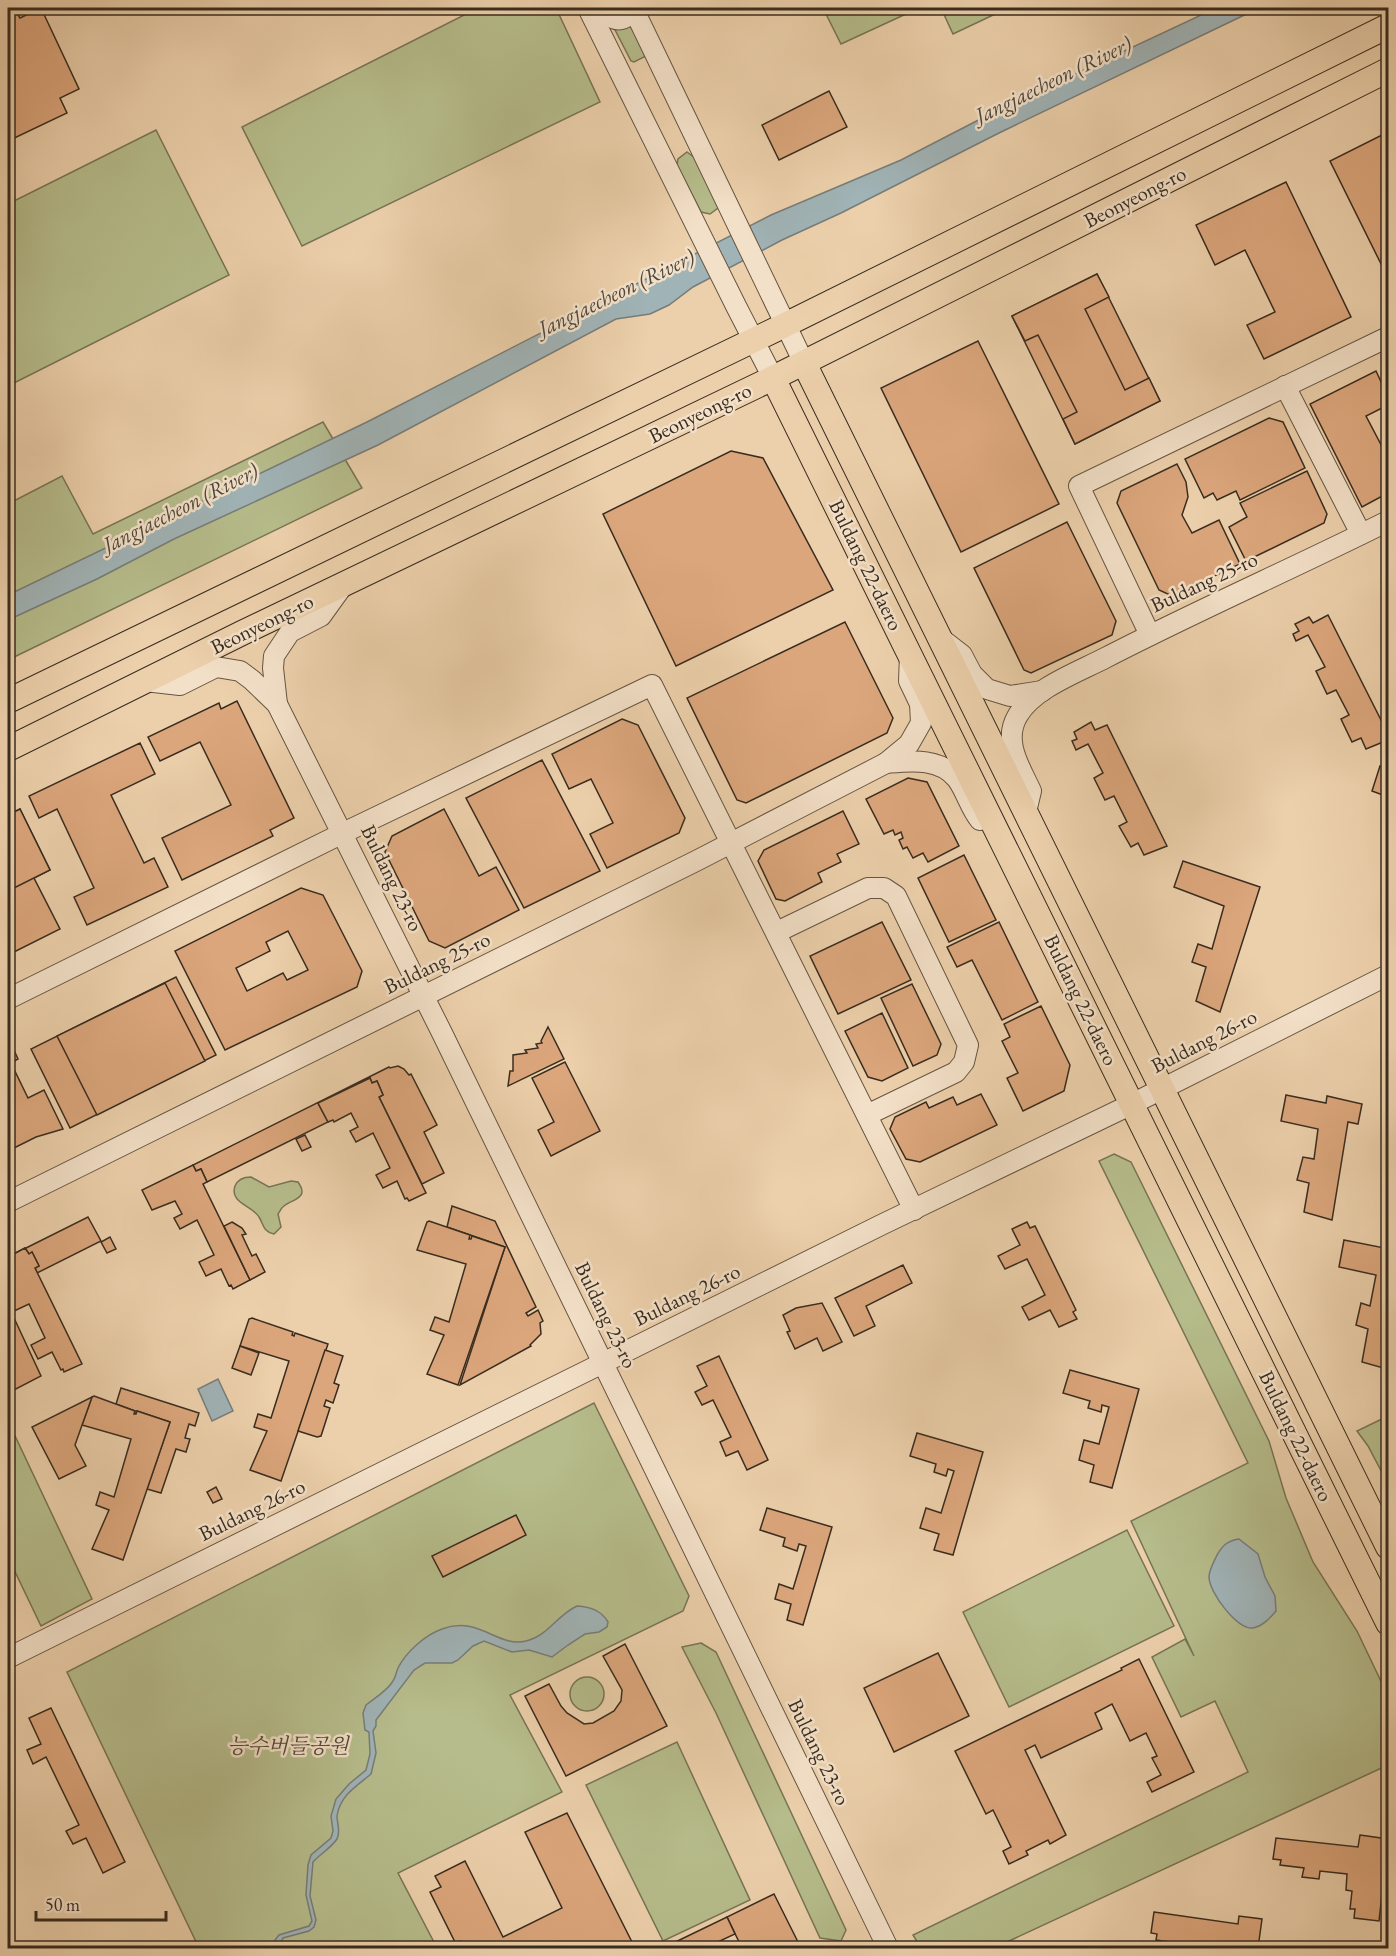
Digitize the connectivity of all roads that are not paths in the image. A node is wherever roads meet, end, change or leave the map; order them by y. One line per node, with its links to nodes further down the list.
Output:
1 (588, 8): 8 (street)
2 (602, 8): 3 (street)
3 (632, 8): 6 (street)
4 (1389, 26): 6 (main road, Beonyeong-ro)
5 (1389, 70): 9 (main road, Beonyeong-ro)
6 (785, 325): 8 (main road, Beonyeong-ro); 9 (street)
7 (1389, 337): 11 (street)
8 (753, 340): 10 (street); 20 (main road, Beonyeong-ro)
9 (804, 363): 10 (main road, Beonyeong-ro); 16 (main road, Buldang 22-daero)
10 (773, 378): 14 (main road, Beonyeong-ro); 17 (main road, Buldang 22-daero)
11 (1285, 386): 13 (street); 15 (street)
12 (1389, 521): 13 (street, Buldang 25-ro)
13 (1361, 534): 15 (street, Buldang 25-ro)
14 (344, 584): 18 (main road, Beonyeong-ro); 21 (street)
15 (1150, 634): 19 (street, Buldang 25-ro)
16 (940, 638): 19 (street); 24 (main road, Buldang 22-daero)
17 (910, 654): 23 (street); 25 (main road, Buldang 22-daero)
18 (145, 681): 21 (street); 22 (main road, Beonyeong-ro)
19 (1042, 691): 24 (street)
20 (8, 701)
21 (277, 704): 26 (street, Buldang 23-ro)
22 (8, 749)
23 (886, 763): 25 (street); 27 (street, Buldang 25-ro)
24 (1026, 812): 32 (main road, Buldang 22-daero)
25 (997, 831): 33 (main road, Buldang 22-daero)
26 (343, 834): 27 (street); 30 (street, Buldang 23-ro); 31 (street)
27 (732, 842): 28 (street); 30 (street, Buldang 25-ro)
28 (777, 932): 34 (street); 34 (street)
29 (1389, 975): 32 (street, Buldang 26-ro)
30 (424, 996): 35 (street, Buldang 25-ro); 37 (street, Buldang 23-ro)
31 (8, 999)
32 (1162, 1089): 33 (street, Buldang 26-ro); 38 (main road, Buldang 22-daero)
33 (1132, 1104): 36 (street, Buldang 26-ro); 39 (main road, Buldang 22-daero)
34 (867, 1115): 36 (street)
35 (8, 1202)
36 (914, 1210): 37 (street, Buldang 26-ro)
37 (602, 1364): 40 (street, Buldang 26-ro); 41 (street, Buldang 23-ro)
38 (1389, 1547)
39 (1389, 1623)
40 (8, 1658)
41 (888, 1948)

